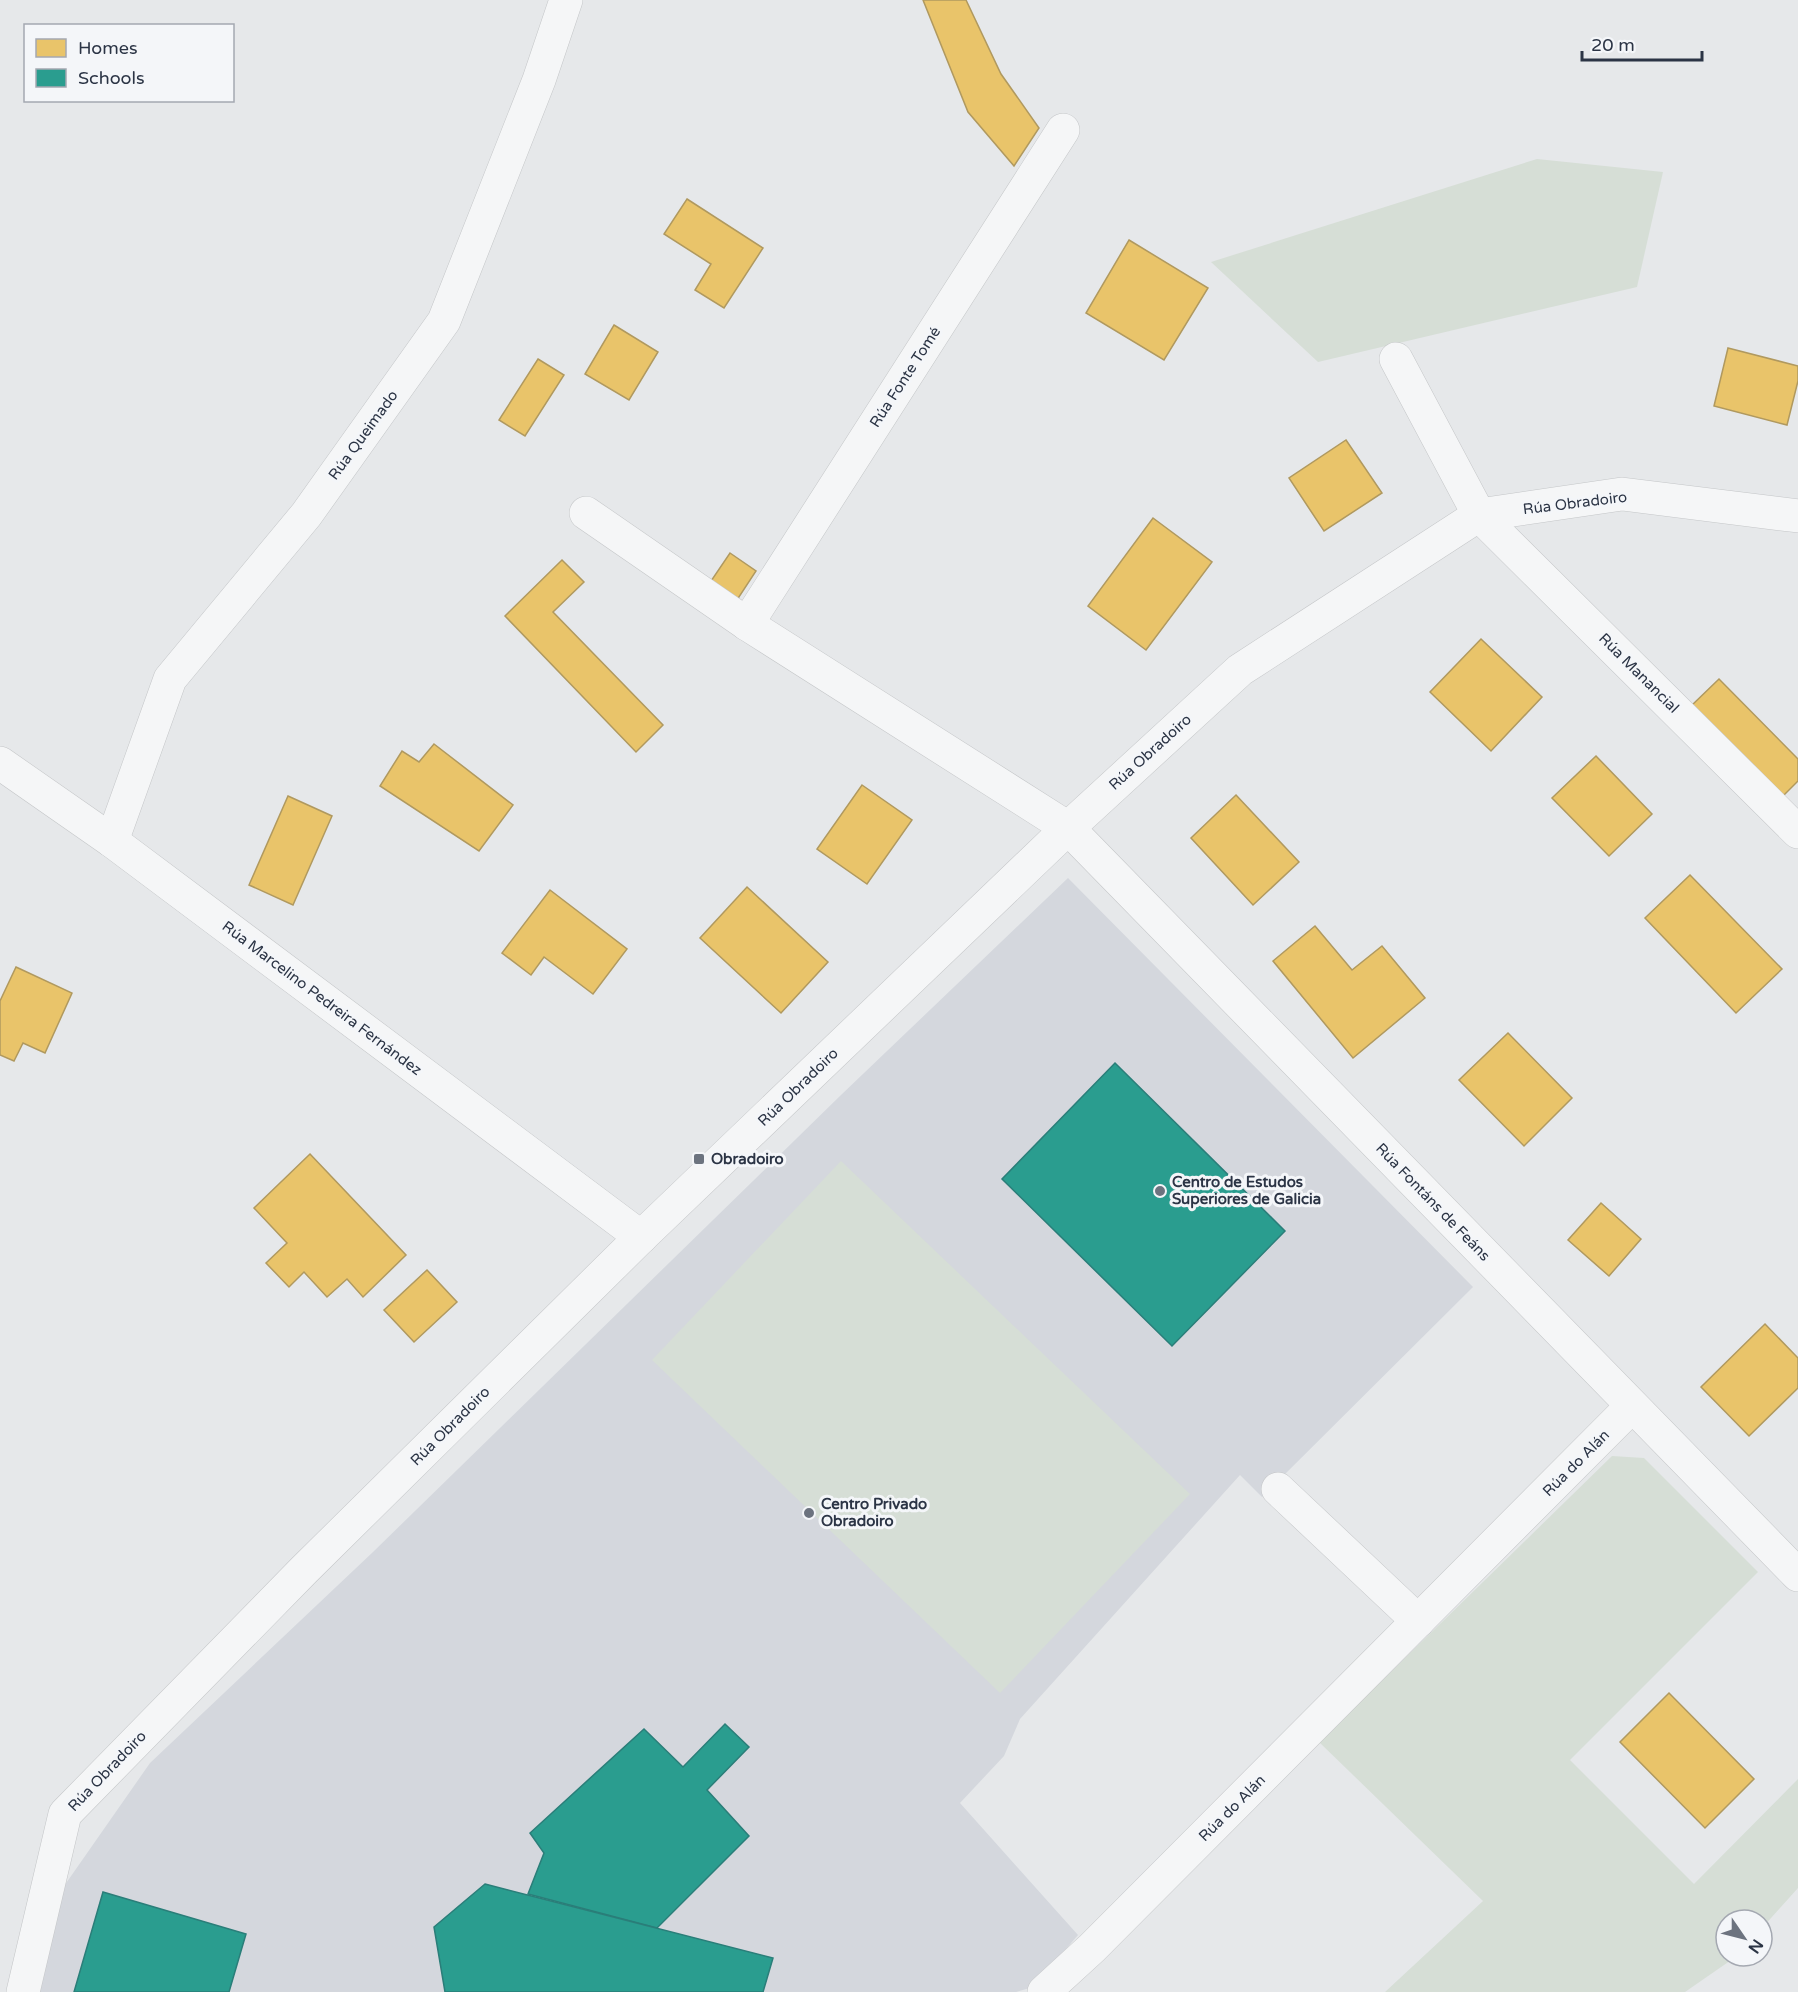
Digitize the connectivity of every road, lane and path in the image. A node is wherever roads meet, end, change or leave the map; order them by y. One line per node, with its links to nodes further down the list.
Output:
1 (566, 0): 11 (street, Rúa Queimado)
2 (1063, 130): 7 (street, Rúa Fonte Tomé)
3 (1396, 359): 5 (street, Rúa Manancial)
4 (586, 513): 7 (street)
5 (1479, 515): 6 (street, Rúa Obradoiro); 9 (street, Rúa Obradoiro); 10 (street, Rúa Manancial)
6 (1798, 516)
7 (747, 624): 9 (street)
8 (0, 763): 11 (street, Rúa Marcelino Pedreira Fernández)
9 (1068, 828): 12 (street, Rúa Obradoiro); 13 (street, Rúa Fontáns de Feáns)
10 (1798, 832)
11 (112, 841): 12 (street, Rúa Marcelino Pedreira Fernández)
12 (641, 1237): 17 (street, Rúa Obradoiro)
13 (1632, 1406): 15 (street, Rúa Fontáns de Feáns); 16 (street, Rúa do Alán)
14 (1278, 1489): 16 (street)
15 (1798, 1575)
16 (1418, 1622): 18 (street, Rúa do Alán)
17 (23, 1992)
18 (1044, 1992)

